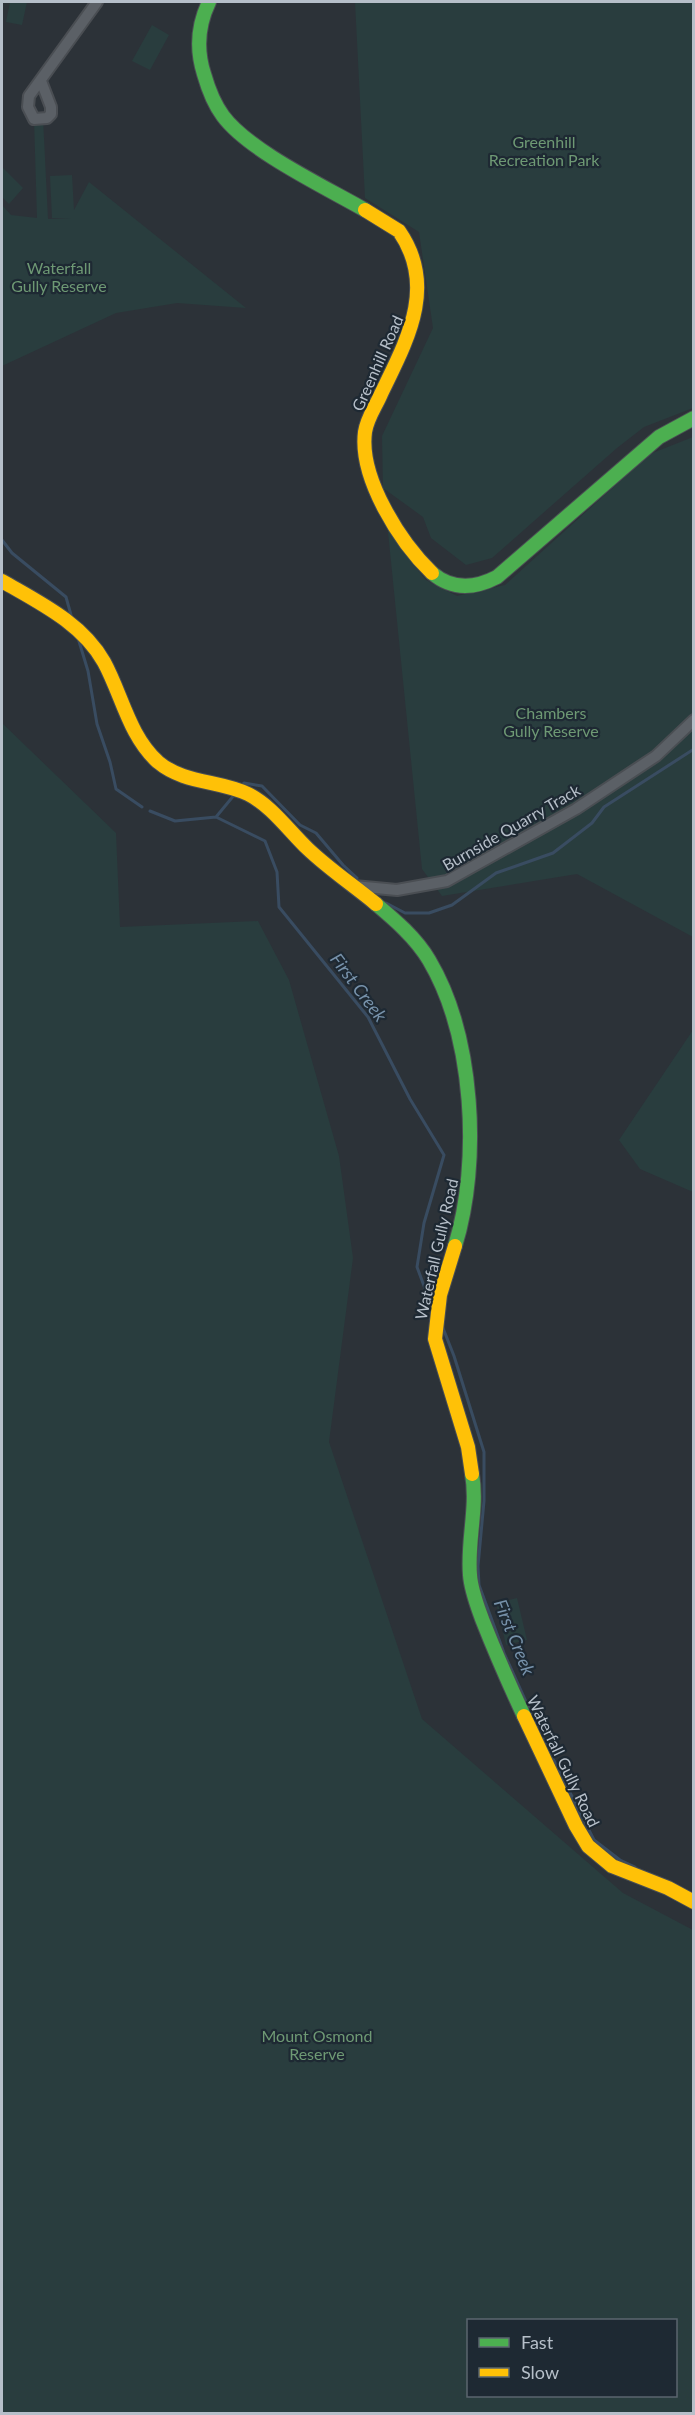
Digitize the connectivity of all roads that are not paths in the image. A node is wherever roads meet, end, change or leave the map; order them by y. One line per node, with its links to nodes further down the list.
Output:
1 (97, 2): 3 (street)
2 (208, 2): 4 (street, Greenhill Road)
3 (41, 81)
4 (693, 418)
5 (2, 581): 7 (street, Waterfall Gully Road)
6 (693, 720): 7 (street, Burnside Quarry Track)
7 (353, 886): 8 (street, Waterfall Gully Road)
8 (693, 1902)

